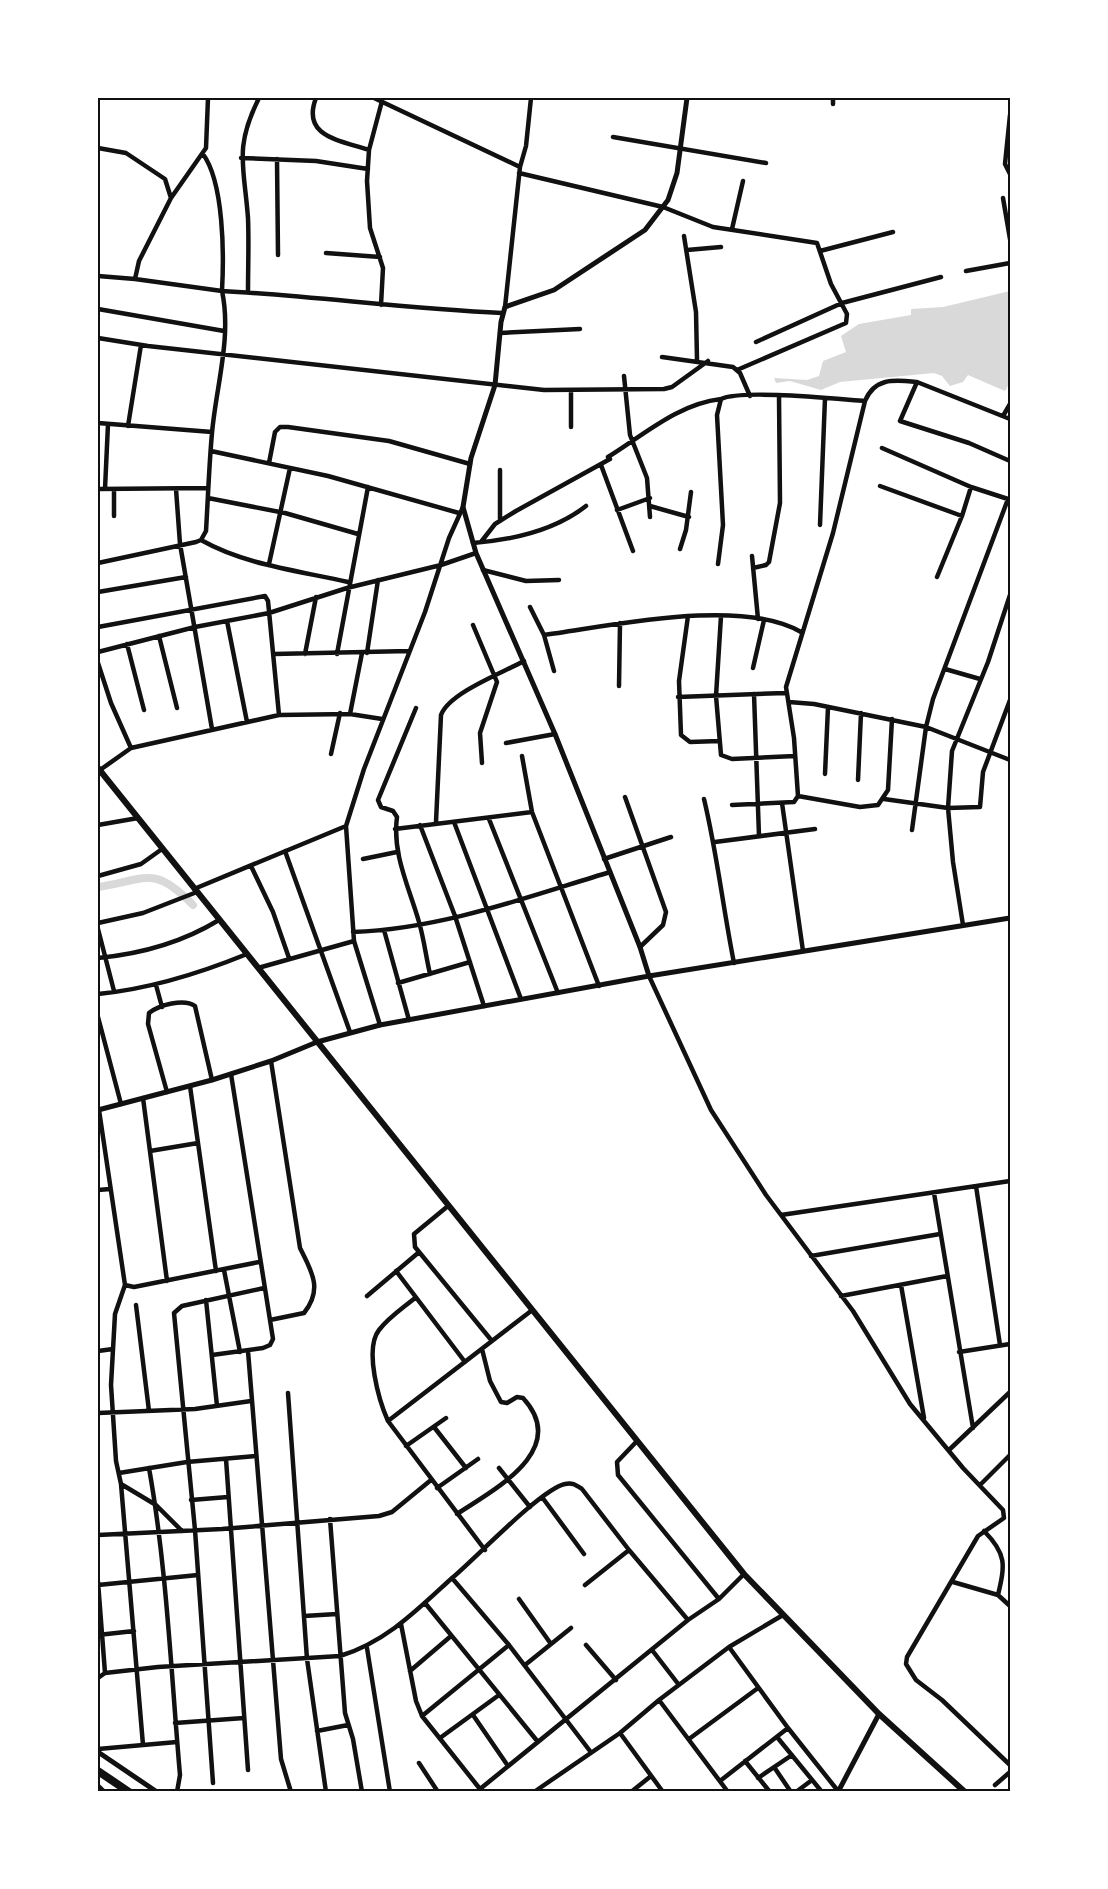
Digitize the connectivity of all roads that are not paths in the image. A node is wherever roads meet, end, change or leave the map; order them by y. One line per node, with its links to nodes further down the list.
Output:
1 (208, 98): 15 (street)
2 (259, 98): 16 (street)
3 (316, 98): 13 (street)
4 (375, 98): 8 (street)
5 (392, 98): 9 (street)
6 (531, 98): 20 (street)
7 (687, 98): 14 (street)
8 (382, 101): 9 (street); 13 (street)
9 (390, 105): 20 (street)
10 (1011, 115): 21 (street)
11 (613, 137): 14 (street)
12 (98, 148): 23 (street)
13 (369, 150): 19 (street)
14 (681, 151): 18 (street); 25 (street)
15 (203, 154): 23 (street); 41 (street)
16 (241, 158): 17 (street); 42 (street)
17 (277, 159): 19 (street); 34 (street)
18 (766, 163)
19 (368, 169): 35 (street)
20 (519, 170): 25 (street); 46 (street)
21 (1011, 174)
22 (743, 181): 26 (street)
23 (171, 198): 40 (street)
24 (1003, 198): 29 (street)
25 (663, 207): 26 (street); 46 (street)
26 (732, 229): 32 (street)
27 (892, 232): 32 (street)
28 (684, 236): 31 (street)
29 (1011, 240)
30 (721, 247): 31 (street)
31 (687, 250): 55 (street)
32 (820, 251): 43 (street)
33 (326, 253): 35 (street)
34 (278, 255)
35 (380, 257): 44 (street)
36 (1011, 263): 37 (street)
37 (966, 271)
38 (98, 276): 40 (street)
39 (941, 276): 43 (street)
40 (135, 279): 41 (street)
41 (222, 291): 42 (street); 48 (street)
42 (248, 292): 44 (street)
43 (842, 303): 51 (street); 57 (street)
44 (381, 305): 46 (street)
45 (98, 309): 48 (street)
46 (504, 310): 49 (street)
47 (580, 329): 49 (street)
48 (224, 331): 53 (street)
49 (500, 333): 60 (street)
50 (98, 338): 52 (street)
51 (756, 342)
52 (141, 345): 53 (street); 73 (street)
53 (223, 353): 60 (street); 75 (street)
54 (662, 357): 55 (street)
55 (697, 360): 56 (street)
56 (708, 361): 57 (street); 62 (street)
57 (737, 370): 63 (street)
58 (624, 376): 62 (street)
59 (917, 382): 67 (street); 69 (street); 79 (street)
60 (495, 385): 61 (street); 81 (street)
61 (571, 391): 62 (street); 74 (street)
62 (625, 391): 76 (street)
63 (748, 391): 64 (street); 66 (street)
64 (779, 396): 65 (street); 121 (street)
65 (825, 398): 67 (street); 107 (street)
66 (721, 399): 76 (street); 119 (street)
67 (865, 401): 142 (street)
68 (1011, 404): 69 (street)
69 (1003, 416): 70 (street)
70 (1011, 419)
71 (98, 423): 72 (street)
72 (108, 424): 73 (street); 90 (street)
73 (128, 426): 75 (street)
74 (571, 427)
75 (212, 432): 78 (street)
76 (633, 444): 82 (street); 95 (street)
77 (882, 448): 87 (street)
78 (211, 451): 80 (street); 88 (street)
79 (1011, 461)
80 (269, 463): 81 (street); 83 (street)
81 (470, 464): 99 (street)
82 (601, 465): 100 (street); 106 (street)
83 (291, 468): 86 (street); 101 (street)
84 (500, 470): 106 (street)
85 (880, 486): 103 (street)
86 (368, 487): 99 (street); 108 (street)
87 (971, 487): 96 (street); 103 (street)
88 (208, 488): 92 (street); 94 (street)
89 (98, 489): 90 (street)
90 (105, 489): 91 (street)
91 (114, 489): 92 (street); 102 (street)
92 (176, 489): 112 (street)
93 (691, 492): 105 (street)
94 (208, 498): 101 (street); 109 (street)
95 (650, 498): 98 (street); 100 (street)
96 (1009, 500): 155 (street)
97 (586, 506): 110 (street)
98 (650, 506): 104 (street); 105 (street)
99 (461, 510): 111 (street); 120 (street)
100 (617, 510): 114 (street)
101 (281, 512): 108 (street); 118 (street)
102 (114, 516)
103 (962, 516): 124 (street)
104 (650, 517)
105 (689, 517): 113 (street)
106 (500, 521): 110 (street)
107 (820, 525)
108 (358, 534): 127 (street)
109 (201, 540): 112 (street); 118 (street)
110 (481, 542): 111 (street)
111 (473, 543): 115 (street)
112 (180, 544): 117 (street); 123 (street)
113 (680, 549)
114 (633, 551)
115 (476, 553): 120 (street); 122 (street)
116 (753, 556): 121 (street)
117 (98, 563)
118 (269, 564): 127 (street)
119 (718, 564)
120 (441, 565): 125 (street); 146 (street)
121 (753, 568): 136 (street)
122 (483, 570): 126 (street); 152 (street)
123 (186, 577): 128 (street); 132 (street)
124 (938, 577)
125 (378, 580): 127 (street); 148 (street)
126 (559, 580)
127 (348, 585): 130 (street); 151 (street)
128 (98, 592)
129 (1011, 595): 158 (street)
130 (316, 597): 133 (street); 150 (street)
131 (530, 607): 143 (street)
132 (191, 608): 133 (street); 140 (street); 141 (street)
133 (269, 613): 137 (street); 149 (street)
134 (688, 616): 135 (street); 138 (street); 163 (street)
135 (721, 616): 136 (street); 162 (street)
136 (761, 620): 142 (street); 154 (street)
137 (227, 621): 141 (street); 176 (street)
138 (620, 622): 143 (street); 159 (street)
139 (473, 625): 157 (street)
140 (98, 627)
141 (195, 627): 144 (street); 178 (street)
142 (801, 632): 160 (street)
143 (544, 635): 156 (street)
144 (159, 636): 145 (street); 167 (street)
145 (127, 644): 147 (street); 169 (street)
146 (409, 651): 148 (street); 174 (street)
147 (98, 652)
148 (364, 653): 151 (street); 172 (street)
149 (274, 654): 150 (street); 173 (street)
150 (305, 654): 151 (street)
151 (337, 654)
152 (524, 661): 157 (street); 179 (street)
153 (98, 663): 183 (street)
154 (753, 668)
155 (945, 669): 158 (street); 177 (street)
156 (554, 671)
157 (496, 676): 190 (street); 206 (street)
158 (980, 679): 180 (street)
159 (619, 687)
160 (785, 693): 161 (street); 165 (street)
161 (754, 694): 162 (street); 188 (street)
162 (716, 696): 163 (street); 181 (street)
163 (678, 697): 181 (street)
164 (1011, 700): 184 (street)
165 (789, 702): 166 (street); 187 (street)
166 (828, 707): 171 (street); 192 (street)
167 (177, 708)
168 (416, 708): 211 (street)
169 (144, 710)
170 (340, 713): 172 (street); 173 (street); 185 (street)
171 (861, 713): 175 (street); 193 (street)
172 (350, 714): 174 (street)
173 (279, 715): 176 (street)
174 (382, 719): 210 (street)
175 (892, 719): 177 (street); 197 (street)
176 (247, 722): 178 (street)
177 (926, 727): 180 (street); 198 (street)
178 (212, 729): 183 (street)
179 (555, 734): 182 (street); 223 (street)
180 (958, 738): 184 (street); 202 (street)
181 (719, 741): 188 (street)
182 (506, 742)
183 (132, 748): 191 (street)
184 (992, 751): 189 (street); 202 (street)
185 (331, 754)
186 (522, 756): 203 (street)
187 (795, 756): 188 (street); 194 (street)
188 (758, 758): 200 (street)
189 (1011, 760)
190 (482, 763)
191 (99, 769): 204 (main road)
192 (825, 774)
193 (858, 780)
194 (798, 796): 197 (street); 199 (street)
195 (625, 797): 218 (street)
196 (704, 799): 217 (street)
197 (884, 799): 198 (street)
198 (914, 802): 202 (street); 213 (street)
199 (782, 803): 200 (street); 214 (street)
200 (758, 804): 201 (street); 215 (street)
201 (732, 805)
202 (948, 808): 236 (street)
203 (531, 812): 205 (street); 227 (street)
204 (138, 818): 208 (street); 219 (main road)
205 (489, 819): 207 (street); 229 (street)
206 (436, 822): 207 (street); 209 (street)
207 (454, 822): 230 (street)
208 (98, 825)
209 (420, 825): 211 (street); 231 (street)
210 (346, 826): 220 (street); 239 (street)
211 (394, 829): 221 (street)
212 (815, 829): 214 (street)
213 (912, 830)
214 (784, 832): 215 (street); 243 (street)
215 (759, 836): 217 (street)
216 (671, 837): 218 (street)
217 (715, 842): 249 (street)
218 (643, 846): 223 (street); 241 (street)
219 (162, 849): 226 (street); 228 (main road)
220 (285, 852): 224 (street); 242 (street)
221 (397, 852): 222 (street); 235 (street)
222 (363, 859)
223 (604, 859): 225 (street)
224 (251, 866): 228 (street); 247 (street)
225 (610, 872): 227 (street); 241 (street)
226 (98, 876)
227 (559, 887): 229 (street); 255 (street)
228 (196, 890): 233 (main road); 234 (street)
229 (521, 900): 230 (street); 257 (street)
230 (488, 908): 231 (street); 259 (street)
231 (455, 916): 235 (street); 248 (street)
232 (1011, 918): 236 (street)
233 (219, 920): 244 (main road); 245 (street)
234 (98, 922)
235 (420, 924): 238 (street); 251 (street)
236 (963, 925): 243 (street)
237 (98, 929): 245 (street)
238 (384, 930): 239 (street); 253 (street)
239 (354, 932): 240 (street)
240 (354, 941): 242 (street); 264 (street)
241 (640, 947): 252 (street)
242 (319, 950): 247 (street); 266 (street)
243 (803, 951): 249 (street)
244 (247, 954): 250 (main road); 254 (street)
245 (105, 957): 246 (street); 256 (street)
246 (98, 958)
247 (289, 958): 250 (street)
248 (470, 962): 251 (street); 260 (street)
249 (734, 963): 252 (street)
250 (258, 968): 267 (main road)
251 (430, 974): 253 (street)
252 (649, 976): 255 (street); 284 (street)
253 (398, 983): 263 (street)
254 (156, 985): 256 (street); 261 (street)
255 (599, 986): 257 (street)
256 (114, 991): 258 (street)
257 (558, 993): 259 (street)
258 (98, 994)
259 (521, 999): 260 (street)
260 (484, 1006): 263 (street)
261 (162, 1007): 270 (street); 272 (street)
262 (98, 1017): 265 (street)
263 (409, 1020): 264 (street)
264 (380, 1025): 266 (street)
265 (99, 1028): 274 (street)
266 (350, 1032): 267 (street)
267 (317, 1042): 268 (street); 283 (main road)
268 (272, 1061): 269 (street); 304 (street)
269 (231, 1074): 270 (street); 288 (street)
270 (212, 1080): 271 (street)
271 (190, 1086): 272 (street); 276 (street)
272 (167, 1092): 273 (street)
273 (143, 1098): 274 (street); 277 (street)
274 (121, 1104): 275 (street)
275 (98, 1110): 280 (street)
276 (198, 1143): 277 (street); 290 (street)
277 (150, 1151): 293 (street)
278 (1011, 1181): 279 (street)
279 (976, 1186): 282 (street); 307 (street)
280 (110, 1189): 281 (street); 295 (street)
281 (98, 1190)
282 (934, 1193): 284 (street); 285 (street)
283 (448, 1206): 286 (street); 303 (main road)
284 (781, 1215): 287 (street)
285 (940, 1234): 287 (street); 292 (street)
286 (418, 1253): 291 (street); 305 (street)
287 (811, 1256): 299 (street)
288 (259, 1262): 289 (street); 296 (street)
289 (224, 1270): 290 (street); 297 (street)
290 (216, 1271): 293 (street)
291 (396, 1271): 298 (street); 300 (street)
292 (947, 1276): 294 (street); 313 (street)
293 (167, 1281): 295 (street)
294 (902, 1285): 299 (street); 325 (street)
295 (125, 1286): 308 (street)
296 (264, 1288): 297 (street); 304 (street)
297 (230, 1296): 301 (street); 312 (street)
298 (367, 1296)
299 (841, 1296): 325 (street)
300 (415, 1298): 315 (street); 326 (street)
301 (206, 1300): 314 (street); 320 (street)
302 (136, 1305): 321 (street)
303 (531, 1311): 305 (street); 329 (main road)
304 (270, 1320): 311 (street)
305 (492, 1341): 309 (street)
306 (1011, 1344): 307 (street)
307 (1000, 1345): 313 (street)
308 (113, 1349): 310 (street); 322 (street)
309 (482, 1349): 315 (street); 342 (street)
310 (98, 1351)
311 (248, 1351): 312 (street); 318 (street)
312 (240, 1352): 314 (street)
313 (958, 1352): 328 (street)
314 (212, 1355): 319 (street)
315 (465, 1362): 326 (street)
316 (1011, 1392): 328 (street)
317 (288, 1393): 353 (street)
318 (251, 1401): 319 (street); 332 (street)
319 (217, 1406): 320 (street)
320 (181, 1409): 321 (street); 336 (street)
321 (150, 1411): 322 (street)
322 (111, 1412): 323 (street); 340 (street)
323 (98, 1413)
324 (446, 1418): 327 (street)
325 (924, 1420): 331 (street)
326 (388, 1422): 330 (street)
327 (434, 1427): 330 (street); 338 (street)
328 (973, 1428): 331 (street)
329 (637, 1441): 365 (main road); 375 (street)
330 (406, 1446): 341 (street)
331 (949, 1450): 344 (street)
332 (256, 1456): 334 (street); 354 (street)
333 (1010, 1458): 344 (street)
334 (226, 1459): 336 (street); 346 (street)
335 (478, 1459): 338 (street)
336 (187, 1462): 337 (street); 348 (street)
337 (150, 1468): 340 (street); 349 (street)
338 (466, 1468): 345 (street)
339 (499, 1468): 342 (street)
340 (119, 1473): 343 (street)
341 (431, 1480): 345 (street); 352 (street)
342 (508, 1480): 350 (street); 351 (street)
343 (121, 1484): 349 (street); 360 (street)
344 (980, 1485): 358 (street)
345 (437, 1488): 351 (street)
346 (228, 1497): 348 (street); 355 (street)
347 (542, 1497): 350 (street); 363 (street); 364 (street)
348 (191, 1500): 356 (street)
349 (156, 1505): 357 (street); 359 (street)
350 (530, 1507): 362 (street)
351 (457, 1514): 362 (street)
352 (330, 1519): 353 (street); 378 (street)
353 (297, 1521): 354 (street); 380 (street)
354 (263, 1525): 355 (street); 395 (street)
355 (229, 1529): 356 (street); 396 (street)
356 (195, 1530): 357 (street); 366 (street)
357 (182, 1531): 359 (street)
358 (984, 1531): 370 (street); 373 (street)
359 (160, 1532): 360 (street); 367 (street)
360 (126, 1533): 361 (street); 369 (street)
361 (98, 1535)
362 (484, 1550): 368 (street)
363 (629, 1550): 372 (street); 381 (street)
364 (584, 1554)
365 (744, 1574): 375 (street); 379 (main road)
366 (198, 1575): 367 (street); 397 (street)
367 (164, 1578): 369 (street); 399 (street)
368 (452, 1578): 376 (street); 388 (street)
369 (128, 1581): 371 (street); 384 (street)
370 (952, 1582): 373 (street); 432 (street)
371 (98, 1583): 385 (street)
372 (585, 1585)
373 (998, 1595): 377 (street)
374 (519, 1599): 387 (street)
375 (719, 1599): 381 (street)
376 (425, 1603): 382 (street); 386 (street)
377 (1011, 1606)
378 (337, 1614): 380 (street); 393 (street)
379 (783, 1615): 390 (street); 410 (main road)
380 (304, 1616): 394 (street)
381 (688, 1620): 392 (street)
382 (401, 1624): 391 (street); 402 (street)
383 (571, 1628): 387 (street)
384 (134, 1630): 385 (street); 400 (street)
385 (100, 1635): 403 (street)
386 (452, 1636): 401 (street); 402 (street)
387 (551, 1644): 398 (street)
388 (510, 1645): 398 (street); 401 (street)
389 (586, 1645): 405 (street)
390 (729, 1647): 406 (street); 407 (street)
391 (367, 1648): 393 (street); 453 (street)
392 (652, 1650): 405 (street); 406 (street)
393 (340, 1656): 394 (street); 417 (street)
394 (307, 1659): 395 (street); 419 (street)
395 (273, 1661): 396 (street); 450 (street)
396 (239, 1663): 397 (street); 413 (street)
397 (204, 1664): 399 (street); 415 (street)
398 (525, 1665): 414 (street)
399 (171, 1666): 400 (street); 416 (street)
400 (137, 1669): 403 (street); 426 (street)
401 (479, 1670): 408 (street); 412 (street)
402 (411, 1671): 412 (street)
403 (105, 1673): 404 (street)
404 (98, 1678)
405 (616, 1680): 414 (street)
406 (679, 1685): 409 (street)
407 (758, 1688): 418 (street); 423 (street)
408 (499, 1695): 411 (street); 425 (street)
409 (660, 1700): 420 (street); 423 (street)
410 (879, 1713): 462 (street); 463 (main road)
411 (473, 1715): 422 (street); 433 (street)
412 (422, 1716): 422 (street)
413 (244, 1718): 415 (street); 435 (street)
414 (566, 1718): 425 (street); 428 (street)
415 (208, 1720): 416 (street); 442 (street)
416 (175, 1723): 424 (street)
417 (348, 1725): 419 (street); 452 (street)
418 (788, 1728): 421 (street); 462 (street)
419 (317, 1731): 451 (street)
420 (620, 1733): 428 (street); 438 (street)
421 (777, 1737): 429 (street); 430 (street)
422 (440, 1738): 445 (street)
423 (689, 1739): 441 (street)
424 (177, 1742): 426 (street); 449 (street)
425 (538, 1742): 433 (street)
426 (143, 1745): 427 (street)
427 (98, 1751): 448 (street)
428 (590, 1751): 455 (street)
429 (792, 1755): 434 (street); 440 (street)
430 (745, 1761): 439 (street); 441 (street)
431 (418, 1763): 454 (street)
432 (1011, 1765)
433 (507, 1766): 445 (street)
434 (774, 1767): 439 (street); 460 (street)
435 (248, 1770)
436 (98, 1771): 447 (highway)
437 (1011, 1772): 443 (street)
438 (651, 1776): 456 (street); 457 (street)
439 (758, 1778): 459 (street)
440 (812, 1780): 460 (street); 461 (street)
441 (720, 1781): 458 (street)
442 (213, 1783)
443 (995, 1785)
444 (98, 1788): 446 (highway)
445 (481, 1790)
446 (102, 1791)
447 (129, 1791)
448 (157, 1791)
449 (177, 1791)
450 (291, 1791)
451 (326, 1791)
452 (362, 1791)
453 (390, 1791)
454 (438, 1791)
455 (534, 1791)
456 (631, 1791)
457 (663, 1791)
458 (728, 1791)
459 (770, 1791)
460 (794, 1791)
461 (822, 1791)
462 (838, 1791)
463 (965, 1791)

